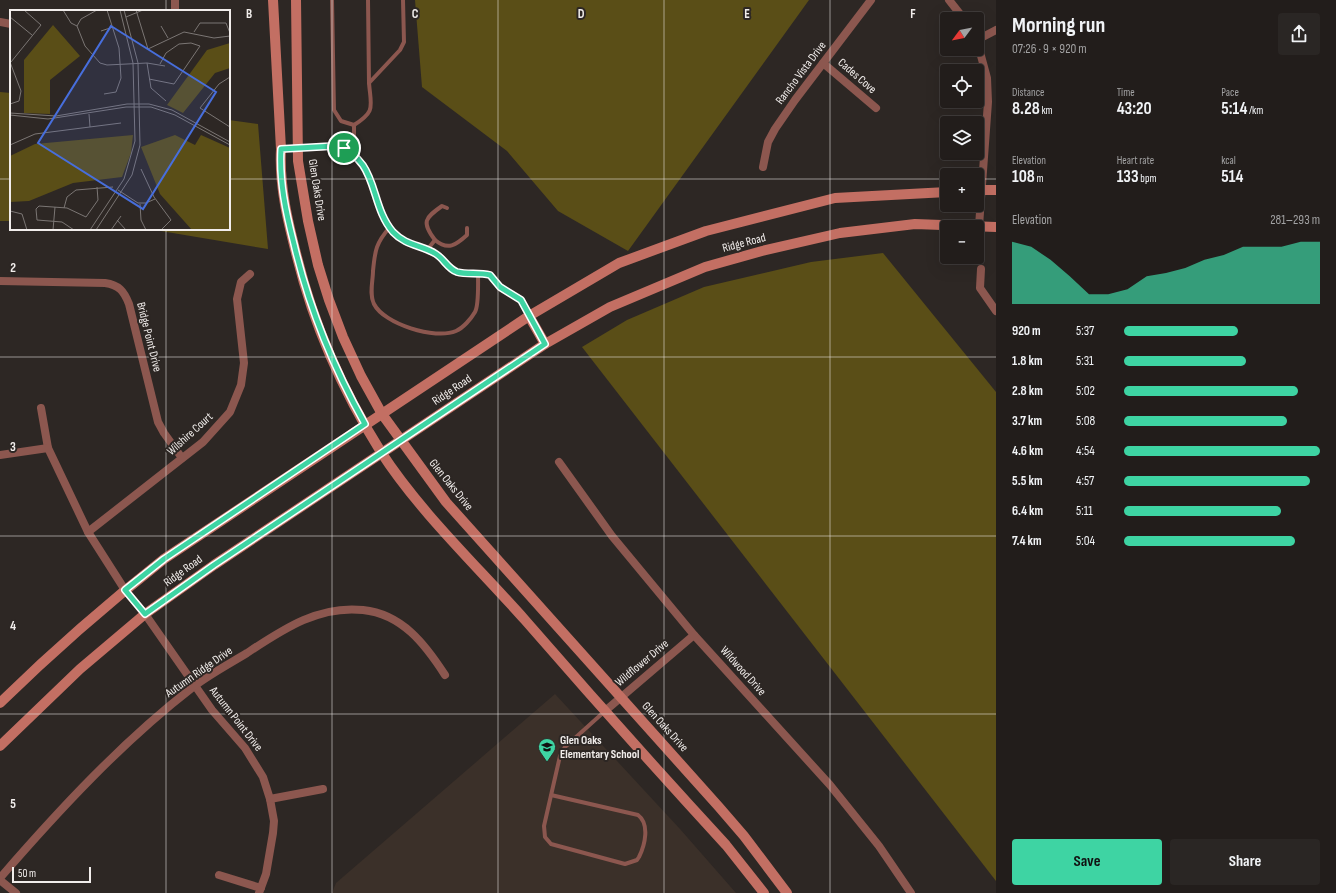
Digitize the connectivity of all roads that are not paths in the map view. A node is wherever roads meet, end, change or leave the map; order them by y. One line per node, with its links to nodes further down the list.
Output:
1 (273, 0): 20 (main road)
2 (296, 0): 18 (main road, Glen Oaks Drive)
3 (332, 0): 17 (lane)
4 (368, 0): 15 (lane)
5 (403, 0): 15 (lane)
6 (871, 0): 14 (street, Rancho Vista Drive)
7 (949, 0): 8 (street)
8 (958, 12)
9 (0, 22): 10 (street)
10 (10, 24)
11 (996, 30): 12 (street)
12 (984, 37)
13 (981, 56): 22 (street)
14 (823, 63): 16 (street, Cades Cove); 21 (street, Rancho Vista Drive)
15 (370, 83): 17 (lane)
16 (876, 108)
17 (354, 125): 19 (lane)
18 (298, 147): 19 (lane); 20 (main road); 42 (main road, Glen Oaks Drive)
19 (344, 148): 29 (lane)
20 (281, 149): 43 (main road)
21 (763, 167)
22 (982, 168)
23 (984, 190): 24 (main road)
24 (996, 190)
25 (940, 192): 39 (main road, Ridge Road)
26 (447, 208): 32 (lane)
27 (940, 225): 40 (main road, Ridge Road)
28 (984, 226): 30 (main road, Ridge Road)
29 (390, 227): 33 (lane); 35 (lane)
30 (996, 227)
31 (467, 228): 32 (lane)
32 (435, 240): 33 (lane)
33 (427, 250): 35 (lane)
34 (980, 269): 38 (street)
35 (478, 273): 39 (lane)
36 (250, 274): 48 (street, Wilshire Court)
37 (0, 281): 48 (street, Bridge Point Drive)
38 (996, 311)
39 (529, 316): 40 (main road); 42 (main road, Ridge Road)
40 (545, 344): 44 (main road, Ridge Road)
41 (41, 408): 45 (street, Autumn Point Drive)
42 (382, 414): 43 (main road, Ridge Road); 44 (main road, Glen Oaks Drive)
43 (365, 424): 46 (main road); 51 (main road, Ridge Road)
44 (400, 441): 46 (main road, Ridge Road); 56 (main road, Glen Oaks Drive)
45 (48, 448): 47 (street); 50 (street, Autumn Point Drive)
46 (382, 452): 52 (main road, Ridge Road); 58 (main road)
47 (0, 455)
48 (182, 458): 50 (street, Wilshire Court)
49 (559, 462): 53 (street, Wildwood Drive)
50 (88, 532): 51 (street, Autumn Point Drive)
51 (125, 590): 52 (street, Autumn Point Drive); 57 (main road, Ridge Road)
52 (145, 614): 55 (street, Autumn Point Drive); 59 (main road, Ridge Road)
53 (694, 635): 56 (street, Wildflower Drive); 69 (street, Wildwood Drive)
54 (444, 675): 55 (street, Autumn Ridge Drive)
55 (195, 686): 62 (street, Autumn Point Drive); 64 (street, Autumn Ridge Drive)
56 (620, 697): 58 (street, Wildflower Drive); 68 (main road, Glen Oaks Drive)
57 (0, 703)
58 (605, 711): 61 (lane); 67 (main road)
59 (0, 746)
60 (323, 789): 62 (street)
61 (551, 795): 61 (lane)
62 (270, 799): 65 (street, Autumn Point Drive)
63 (219, 875): 65 (street)
64 (0, 879): 66 (street)
65 (260, 890)
66 (16, 893)
67 (764, 893)
68 (787, 893)
69 (911, 893)

